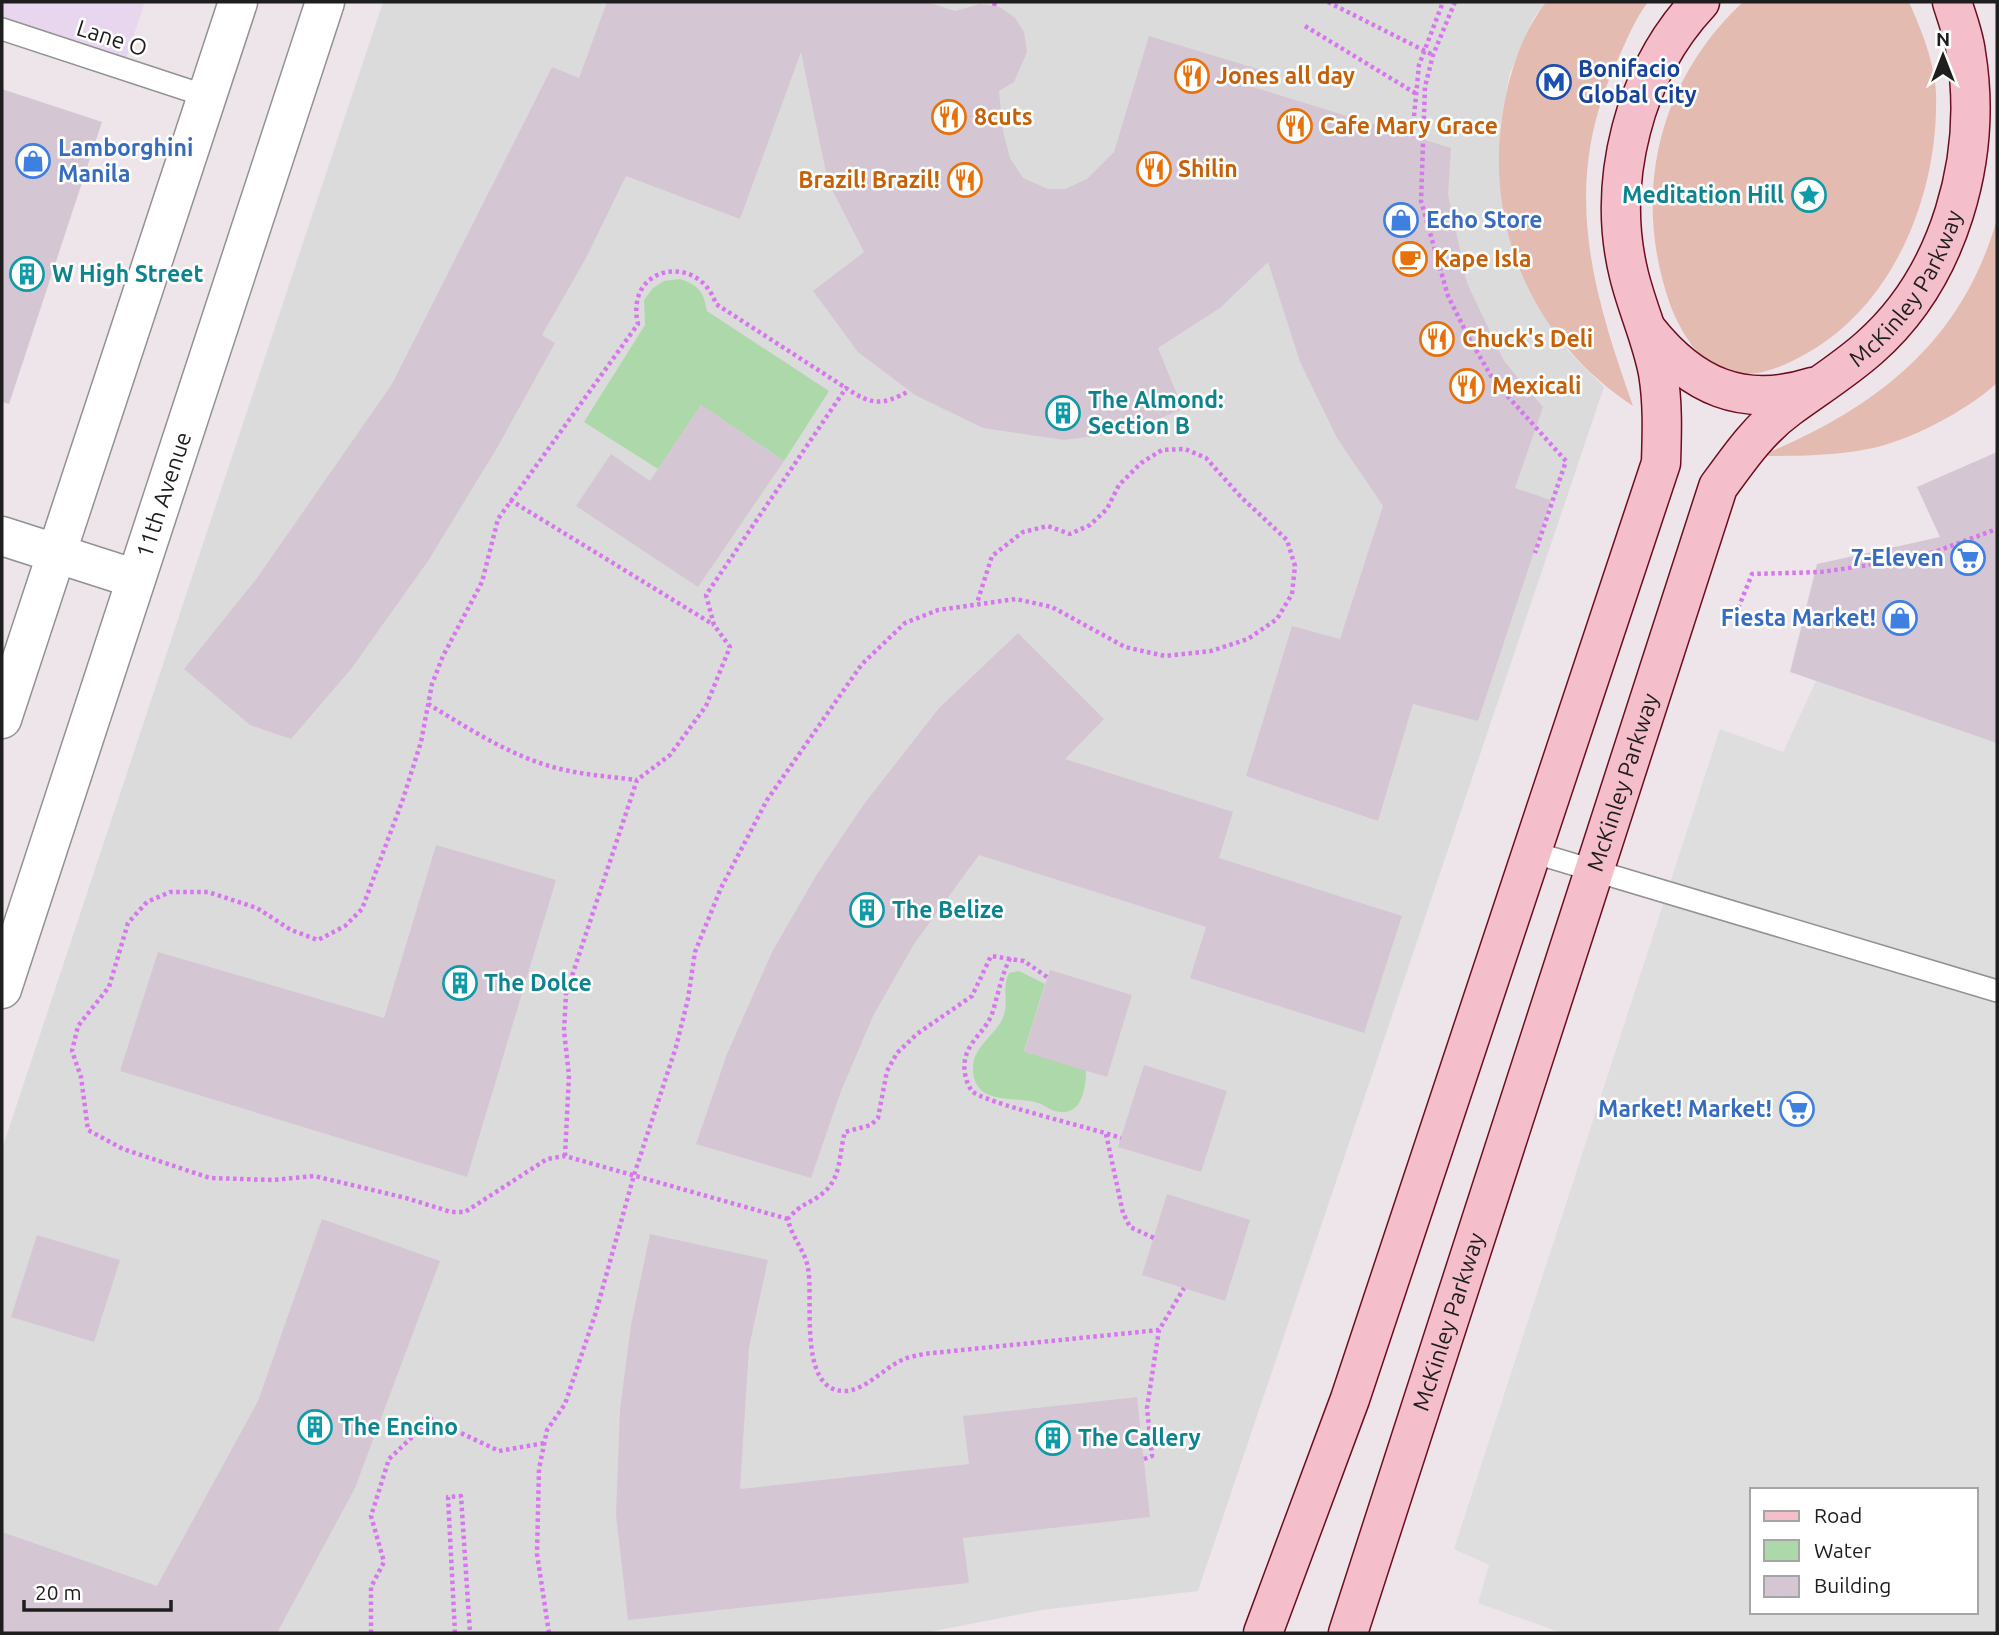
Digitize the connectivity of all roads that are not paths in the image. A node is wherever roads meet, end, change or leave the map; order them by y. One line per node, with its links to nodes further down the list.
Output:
1 (238, 2): 6 (street)
2 (325, 2): 11 (street, 11th Avenue)
3 (1700, 2): 7 (main road)
4 (1952, 2): 8 (main road, McKinley Parkway)
5 (2, 29): 6 (lane, Lane O)
6 (206, 96): 10 (street)
7 (1643, 326): 8 (main road); 13 (main road)
8 (1831, 381): 14 (main road, McKinley Parkway)
9 (2, 536): 10 (street)
10 (55, 553): 11 (street); 12 (street)
11 (135, 579): 15 (street, 11th Avenue)
12 (2, 719)
13 (1532, 852): 14 (lane); 17 (main road)
14 (1597, 869): 16 (lane); 18 (main road, McKinley Parkway)
15 (2, 989)
16 (1997, 991)
17 (1263, 1633)
18 (1348, 1633)

